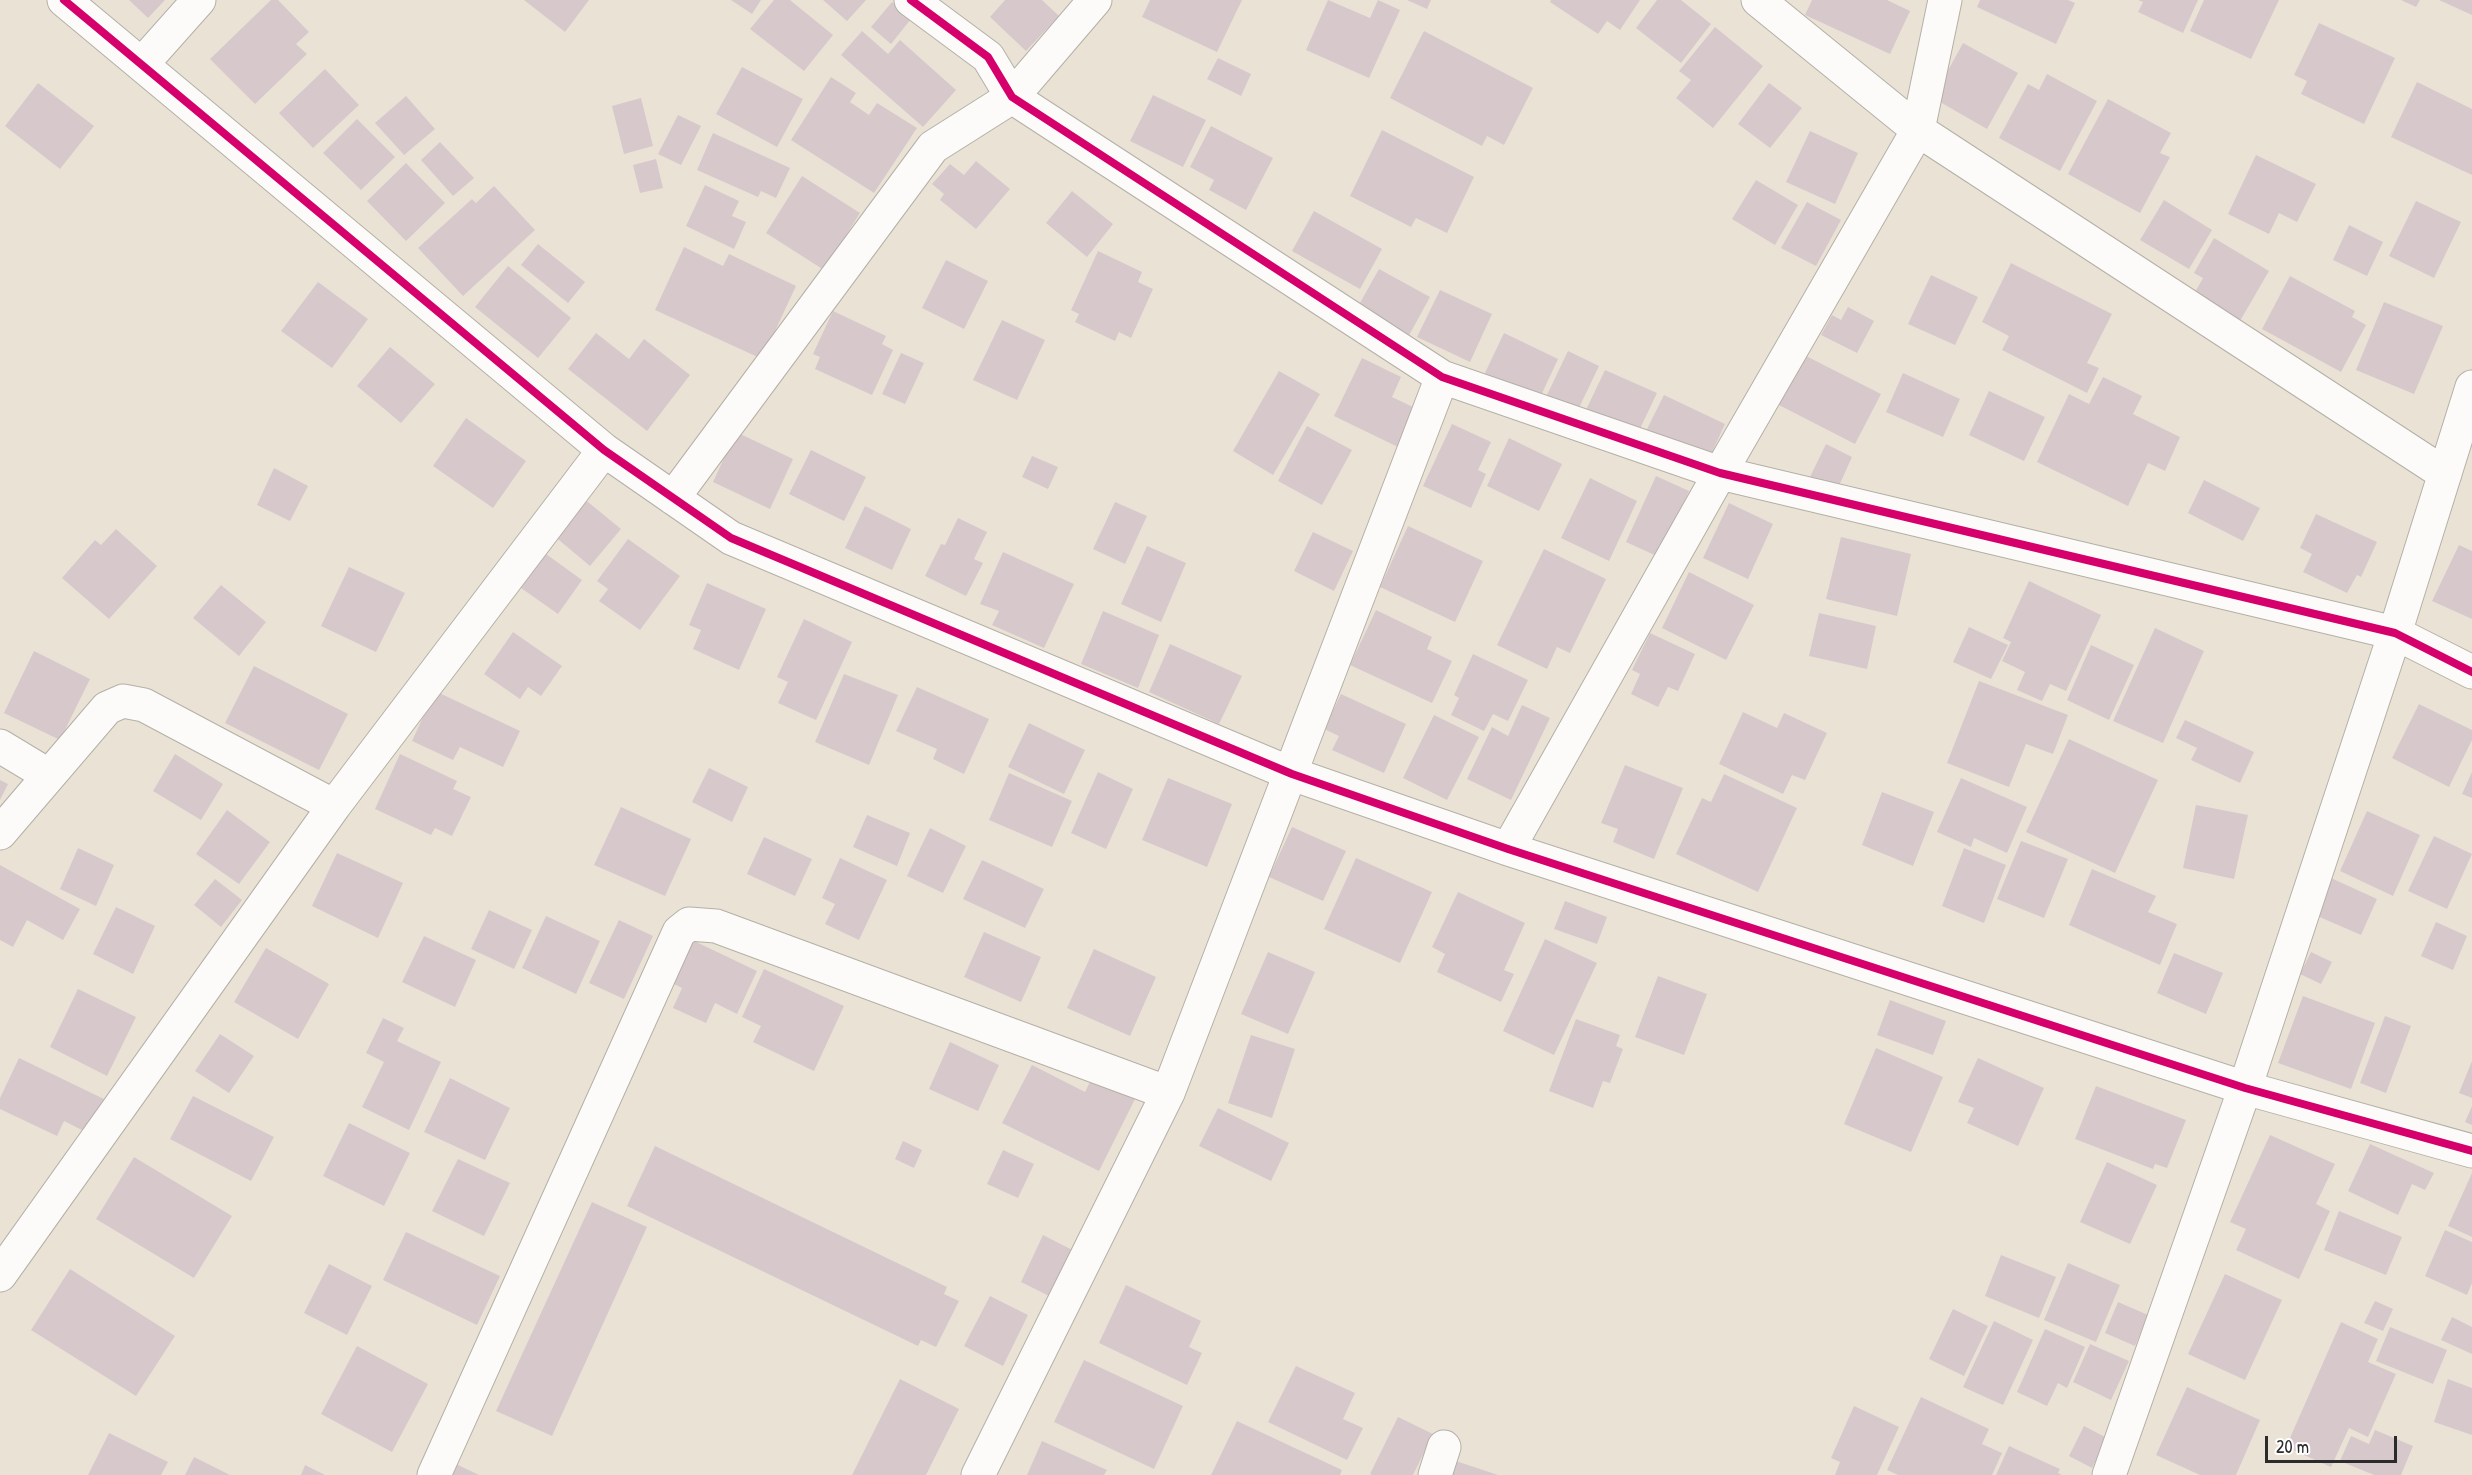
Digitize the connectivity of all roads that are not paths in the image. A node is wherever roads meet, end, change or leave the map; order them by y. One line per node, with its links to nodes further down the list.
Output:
1 (64, 0): 7 (street)
2 (199, 0): 7 (street)
3 (911, 0): 8 (street)
4 (1095, 0): 8 (street)
5 (1758, 0): 9 (street)
6 (1946, 0): 9 (street)
7 (142, 64): 12 (street)
8 (1012, 97): 10 (street); 15 (street)
9 (1918, 130): 13 (street); 14 (street)
10 (1442, 377): 13 (street); 19 (street)
11 (2472, 387): 14 (street)
12 (604, 450): 15 (street); 21 (street)
13 (1720, 474): 16 (street); 23 (street)
14 (2445, 474): 16 (street)
15 (673, 498): 19 (street)
16 (2395, 633): 17 (street); 24 (street)
17 (2472, 672)
18 (0, 746): 20 (street)
19 (1292, 774): 23 (street); 25 (street)
20 (48, 775): 21 (street); 22 (street)
21 (334, 806): 27 (street)
22 (0, 832)
23 (1508, 849): 24 (street)
24 (2245, 1088): 26 (street); 30 (street)
25 (1168, 1093): 28 (street); 29 (street)
26 (2472, 1151)
27 (0, 1275)
28 (434, 1475)
29 (978, 1475)
30 (2109, 1475)

